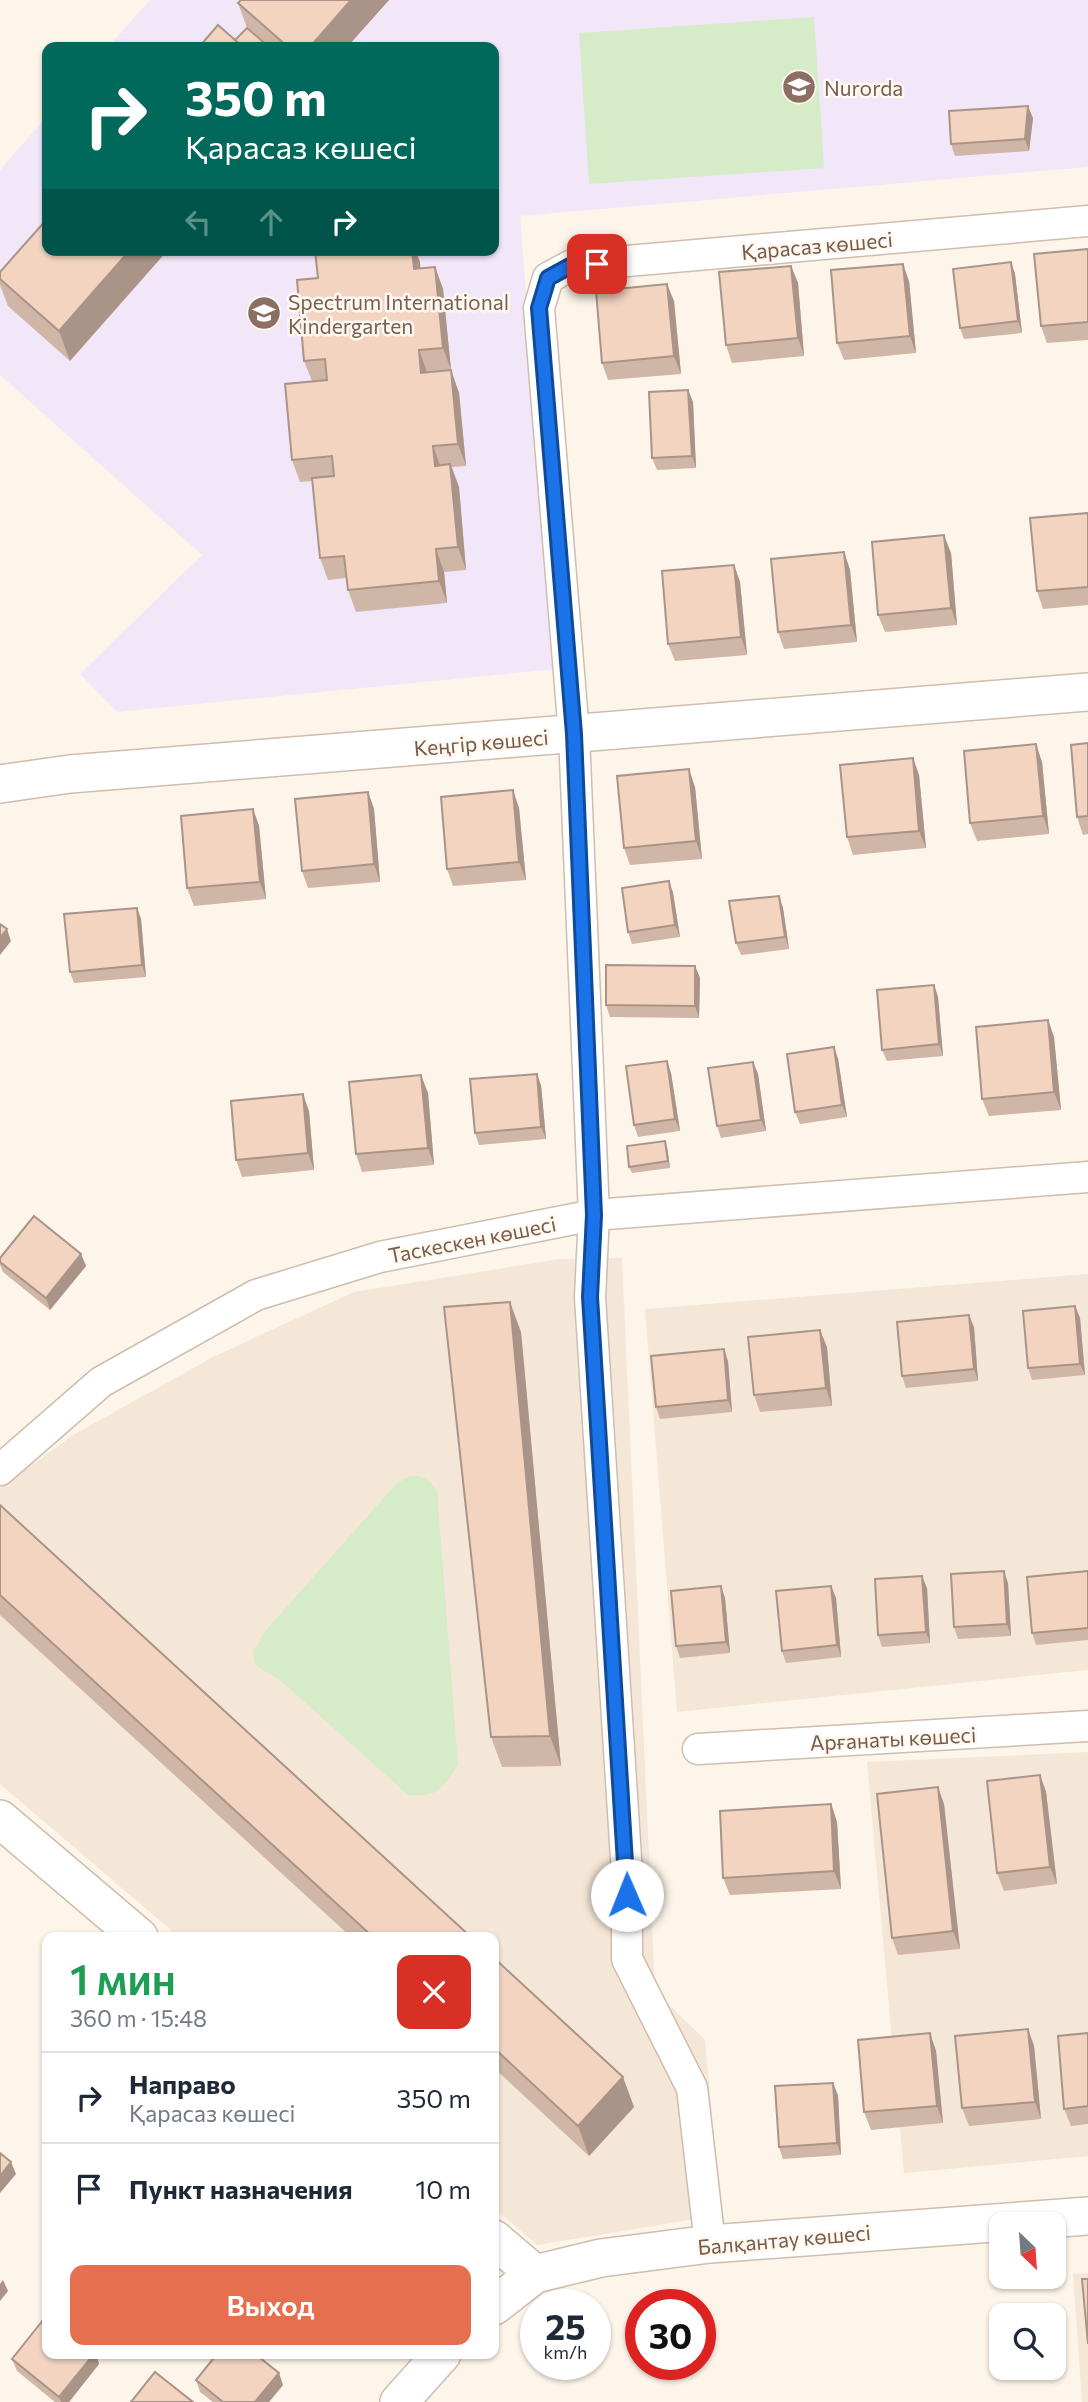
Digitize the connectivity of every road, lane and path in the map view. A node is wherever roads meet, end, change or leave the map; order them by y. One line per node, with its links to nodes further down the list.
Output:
1 (1088, 221): 3 (street, Қарасаз көшесі)
2 (1088, 692): 3 (street, Кеңгір көшесі)
3 (574, 734): 4 (street, Кеңгір көшесі); 6 (street)
4 (0, 784)
5 (1088, 1177): 6 (street, Таскескен көшесі)
6 (594, 1215): 7 (street, Таскескен көшесі); 14 (street)
7 (0, 1470)
8 (1088, 1726): 9 (street, Арғанаты көшесі)
9 (698, 1749)
10 (0, 1819): 11 (street)
11 (133, 1932)
12 (1088, 2216): 14 (street, Балқантау көшесі)
13 (499, 2243): 15 (street)
14 (710, 2244): 15 (street, Балқантау көшесі)
15 (535, 2274): 16 (street, Балқантау көшесі)
16 (499, 2302)
17 (438, 2359): 18 (street)
18 (399, 2402)

